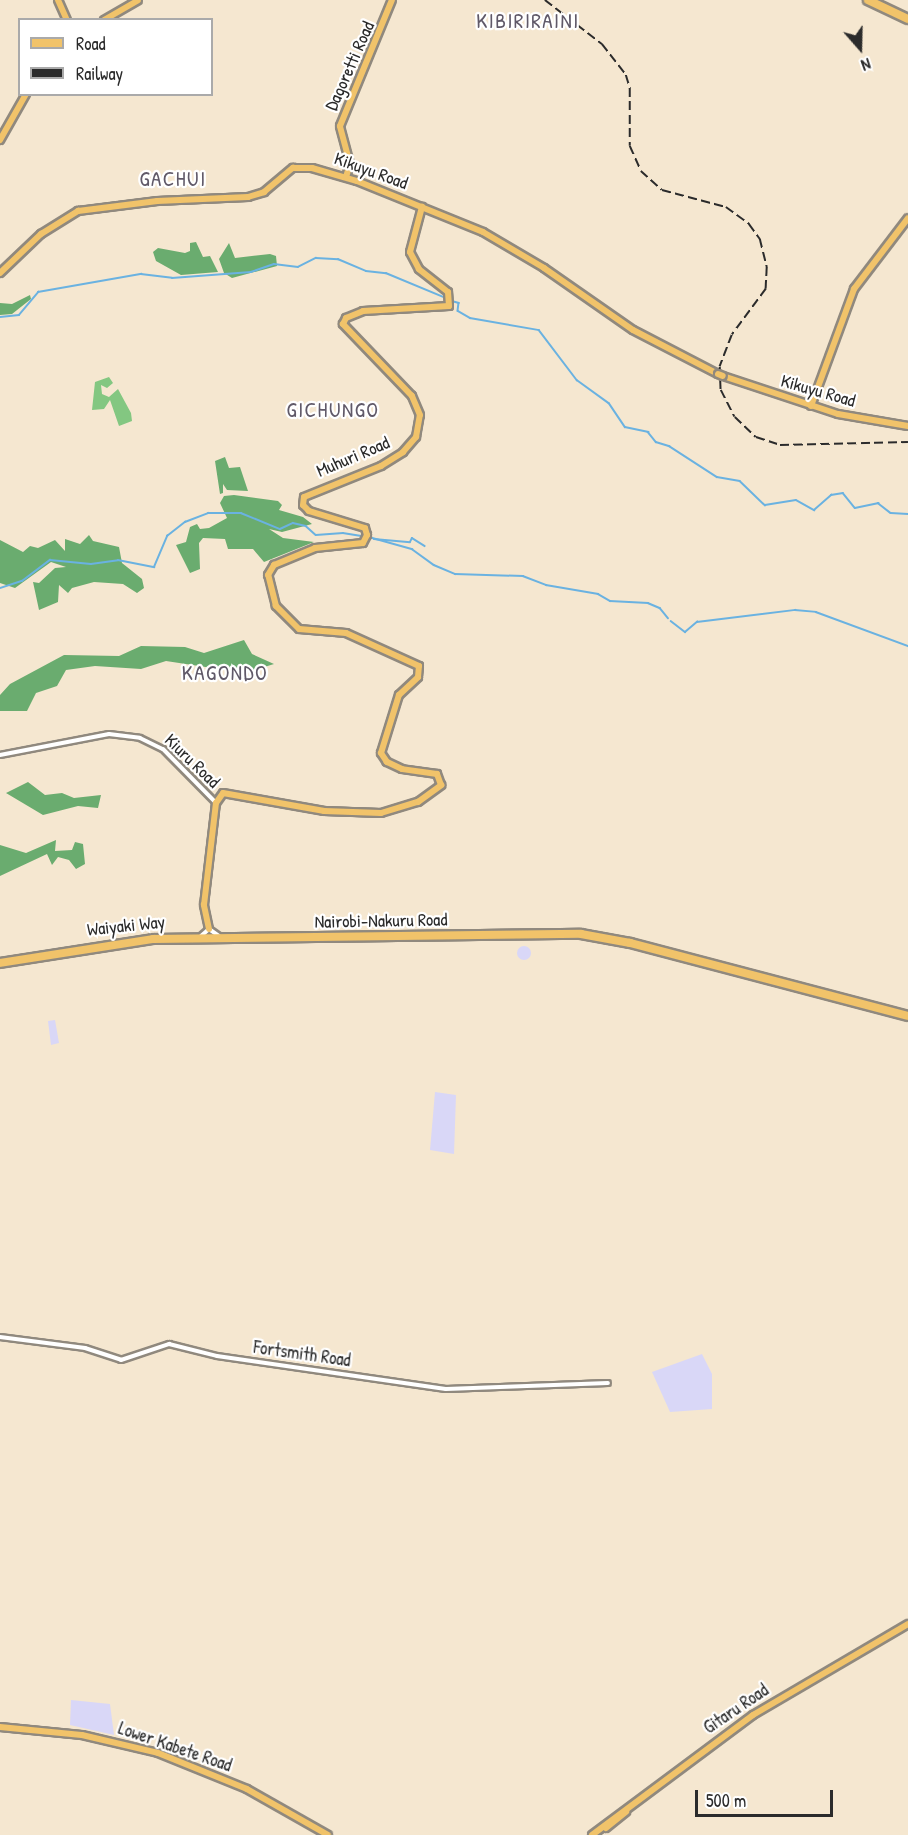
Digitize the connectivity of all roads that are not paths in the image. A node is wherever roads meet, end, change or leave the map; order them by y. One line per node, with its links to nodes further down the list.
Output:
1 (58, 0): 7 (main road)
2 (138, 0): 8 (main road)
3 (392, 0): 11 (main road, Dagoretti Road)
4 (868, 0): 6 (highway)
5 (875, 0): 6 (highway)
6 (908, 17)
7 (67, 18)
8 (107, 18)
9 (25, 96): 10 (main road)
10 (0, 140)
11 (346, 177): 12 (main road, Kikuyu Road); 14 (main road, Kikuyu Road)
12 (422, 207): 15 (main road, Kikuyu Road); 18 (main road, Muhuri Road)
13 (908, 218): 15 (main road)
14 (0, 273)
15 (811, 406): 16 (main road, Kikuyu Road)
16 (908, 426)
17 (0, 755): 18 (street, Kiuru Road)
18 (216, 803): 19 (main road)
19 (209, 930): 20 (street); 21 (street)
20 (201, 936): 21 (highway, Waiyaki Way); 23 (highway, Waiyaki Way)
21 (219, 936): 22 (highway, Waiyaki Way)
22 (260, 937): 23 (highway, Waiyaki Way); 24 (highway, Nairobi-Nakuru Road)
23 (0, 961)
24 (908, 1015)
25 (0, 1337): 26 (street, Fortsmith Road)
26 (608, 1383)
27 (908, 1626): 29 (main road); 31 (main road, Gitaru Road)
28 (0, 1727): 30 (main road, Lower Kabete Road)
29 (614, 1822): 32 (main road); 33 (main road)
30 (328, 1835)
31 (592, 1835)
32 (597, 1835)
33 (602, 1835)

